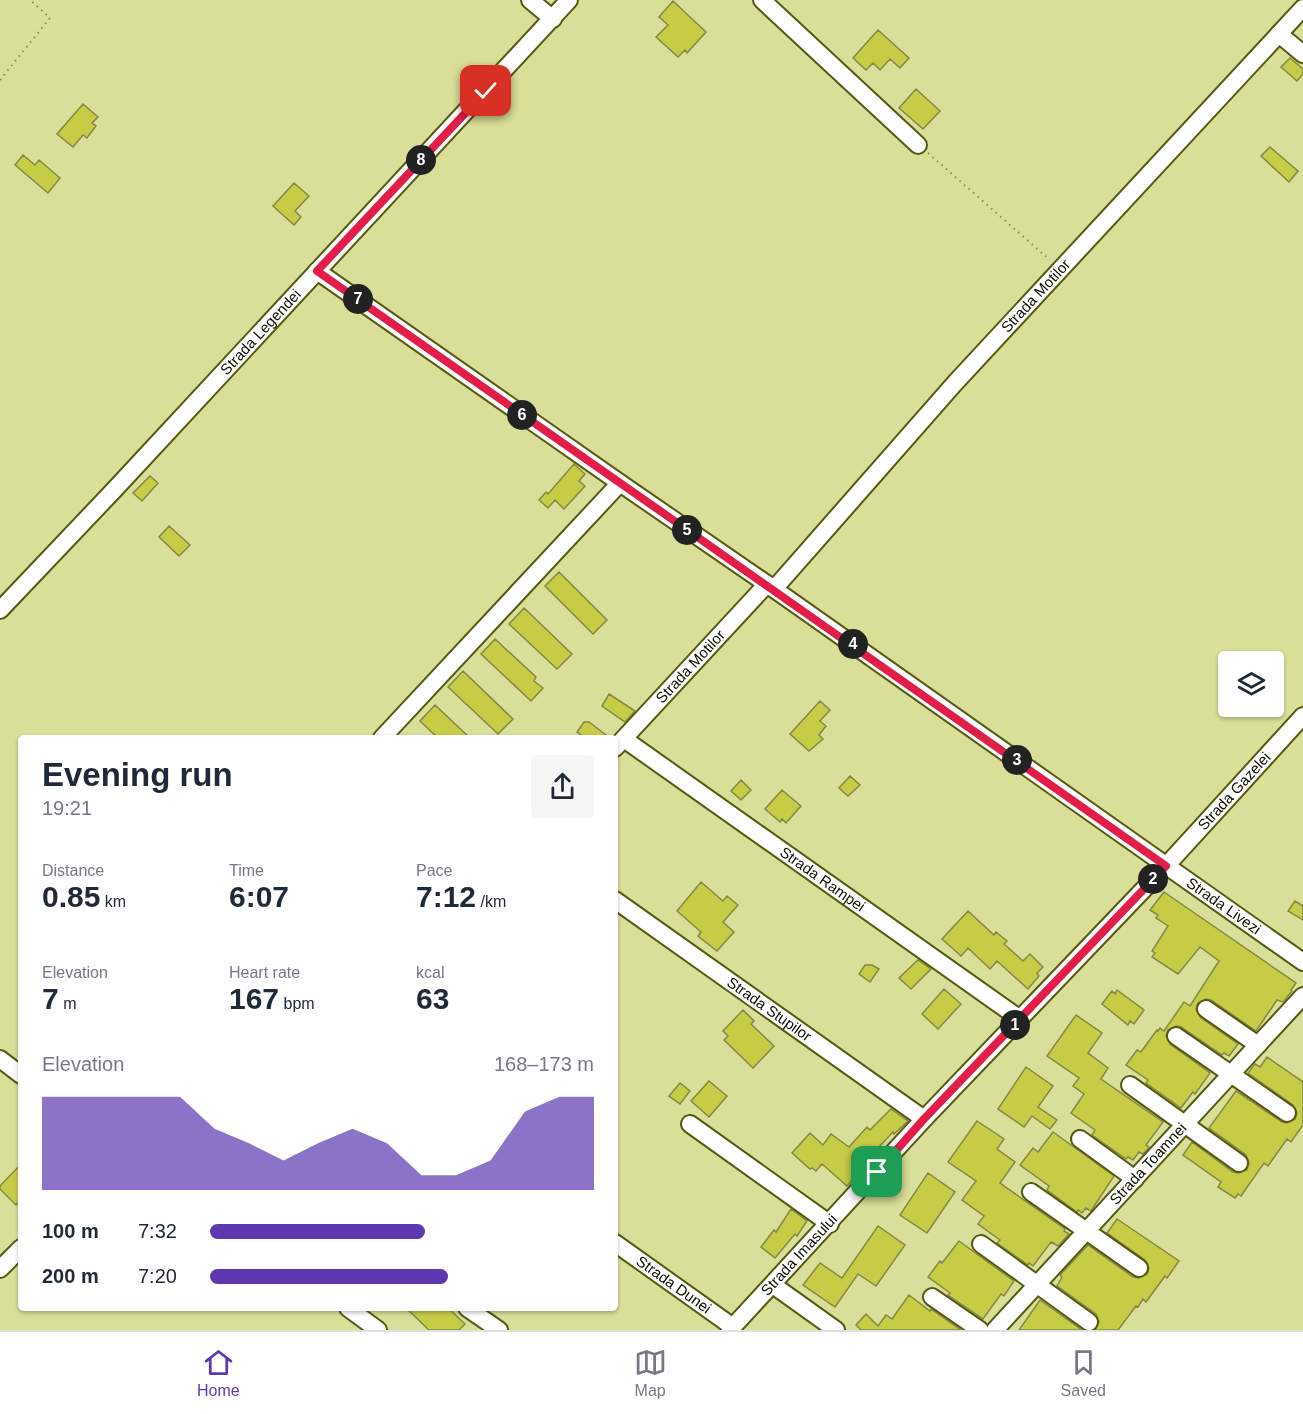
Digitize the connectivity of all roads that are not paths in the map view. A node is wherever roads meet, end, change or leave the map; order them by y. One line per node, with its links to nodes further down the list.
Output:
1 (530, 0): 5 (street)
2 (569, 0): 5 (street, Strada Legendei)
3 (762, 0): 8 (street)
4 (1303, 8): 6 (street, Strada Motilor)
5 (553, 19): 9 (street, Strada Legendei)
6 (1279, 34): 7 (street); 11 (street, Strada Motilor)
7 (1303, 54)
8 (918, 145)
9 (317, 271): 10 (street, Strada Livezi); 12 (street, Strada Legendei)
10 (620, 483): 11 (street, Strada Livezi); 14 (street)
11 (771, 587): 15 (street, Strada Motilor); 16 (street, Strada Livezi)
12 (0, 610)
13 (1303, 716): 16 (street, Strada Gazelei)
14 (385, 735)
15 (619, 744): 21 (street, Strada Rampei)
16 (1166, 866): 18 (street, Strada Livezi); 21 (street, Strada Imasului)
17 (618, 902): 29 (street, Strada Stupilor)
18 (1303, 962)
19 (1303, 996): 23 (street, Strada Toamnei)
20 (1206, 1009): 23 (street)
21 (1020, 1019): 29 (street, Strada Imasului)
22 (1176, 1036): 26 (street)
23 (1258, 1046): 26 (street, Strada Toamnei)
24 (0, 1059): 25 (street)
25 (18, 1073)
26 (1231, 1074): 28 (street); 31 (street, Strada Toamnei)
27 (1130, 1084): 31 (street)
28 (1287, 1113)
29 (924, 1119): 36 (street, Strada Imasului)
30 (690, 1124): 36 (street)
31 (1185, 1124): 33 (street); 34 (street, Strada Toamnei)
32 (1080, 1139): 34 (street)
33 (1239, 1163)
34 (1135, 1179): 37 (street, Strada Toamnei)
35 (1031, 1192): 37 (street)
36 (830, 1224): 44 (street, Strada Imasului)
37 (1087, 1230): 41 (street); 43 (street, Strada Toamnei)
38 (981, 1244): 43 (street)
39 (618, 1245): 49 (street, Strada Dunei)
40 (18, 1251): 42 (street)
41 (1139, 1268)
42 (0, 1269)
43 (1038, 1283): 48 (street); 54 (street, Strada Toamnei)
44 (773, 1285): 49 (street, Strada Imasului); 52 (street)
45 (932, 1297): 53 (street)
46 (352, 1311): 50 (street)
47 (471, 1311): 51 (street)
48 (1089, 1322)
49 (731, 1329)
50 (378, 1330)
51 (499, 1330)
52 (836, 1330)
53 (980, 1330)
54 (995, 1330)

